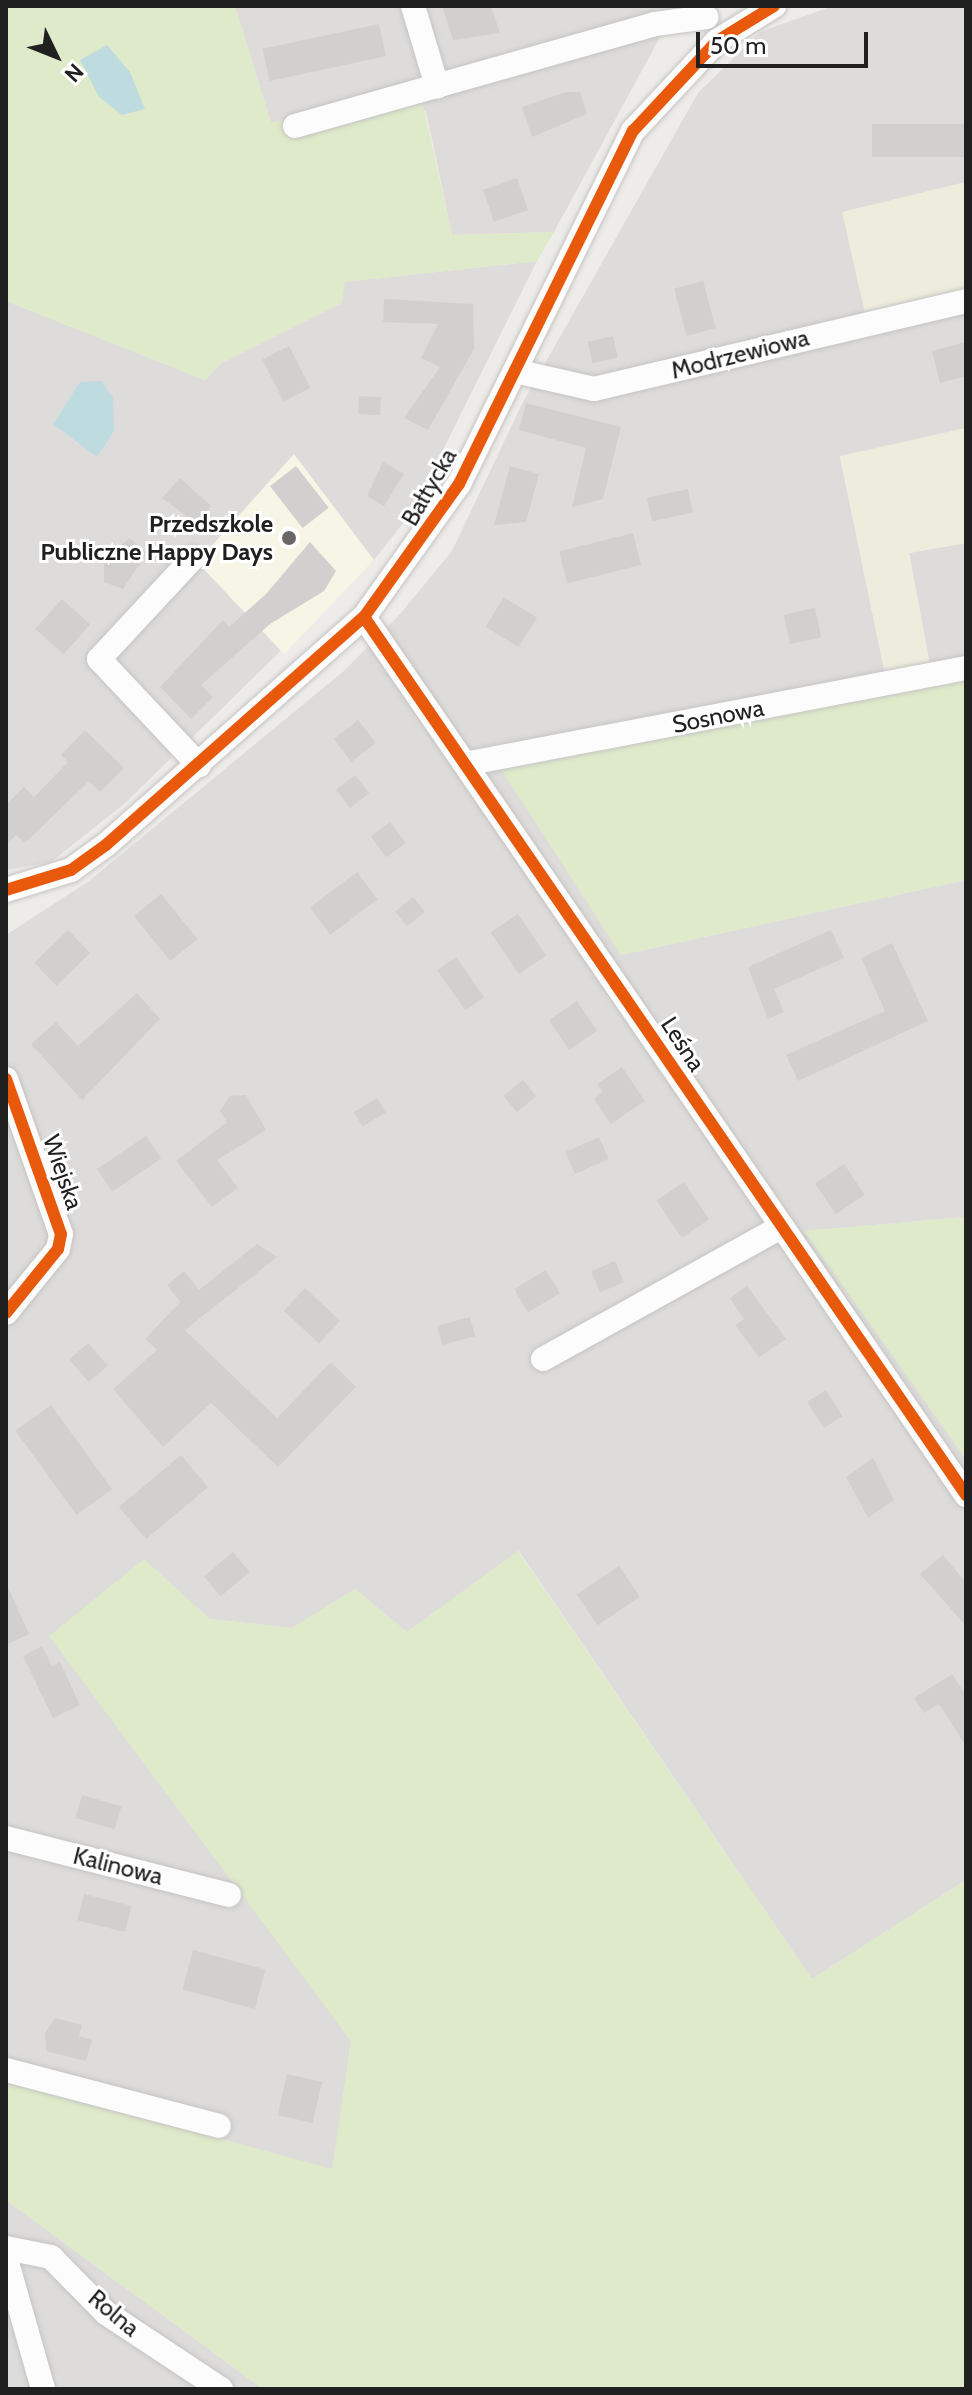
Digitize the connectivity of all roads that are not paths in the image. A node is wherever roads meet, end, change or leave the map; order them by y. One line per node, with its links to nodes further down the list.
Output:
1 (413, 6): 5 (street)
2 (774, 6): 4 (street, Bałtycka)
3 (706, 11): 4 (street); 5 (street)
4 (717, 41): 8 (street, Bałtycka)
5 (437, 86): 6 (street)
6 (295, 126)
7 (966, 301): 8 (street, Modrzewiowa)
8 (515, 371): 10 (street, Bałtycka)
9 (193, 558): 13 (street)
10 (364, 617): 12 (street, Leśna); 13 (street, Bałtycka)
11 (966, 668): 12 (street, Sosnowa)
12 (470, 763): 16 (street, Leśna)
13 (199, 765): 14 (street, Bałtycka)
14 (6, 890)
15 (6, 1079): 17 (street, Wiejska)
16 (779, 1228): 18 (street); 19 (street, Leśna)
17 (6, 1313)
18 (543, 1359)
19 (966, 1495)
20 (6, 1838): 21 (street, Kalinowa)
21 (229, 1895)
22 (6, 2070): 23 (street)
23 (219, 2126)
24 (6, 2248): 27 (street, Rolna)
25 (6, 2259): 26 (street)
26 (43, 2389)
27 (221, 2389)

